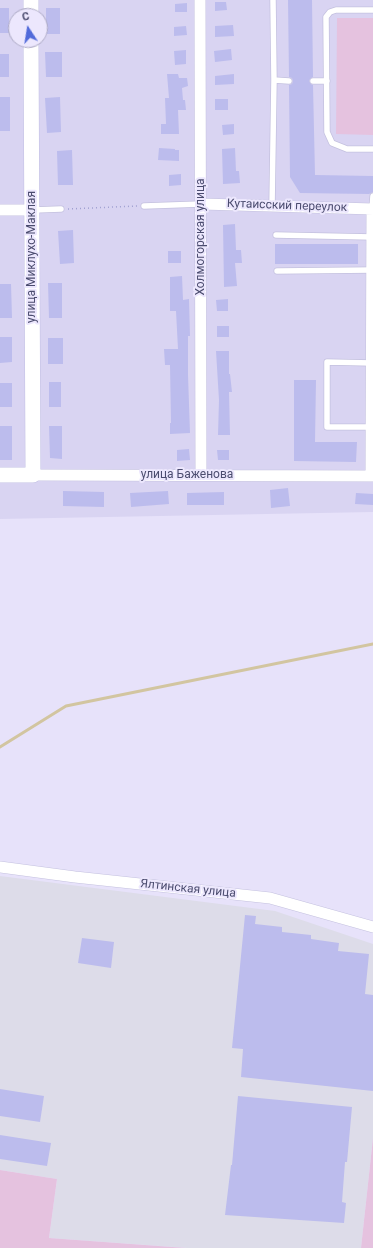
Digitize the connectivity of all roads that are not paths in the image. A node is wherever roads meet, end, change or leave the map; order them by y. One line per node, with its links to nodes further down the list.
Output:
1 (200, 0): 11 (street, Холмогорская улица)
2 (273, 0): 5 (lane)
3 (373, 10): 8 (lane)
4 (31, 48): 17 (street, улица Миклухо-Маклая)
5 (274, 80): 6 (lane); 13 (lane)
6 (289, 81)
7 (313, 81): 8 (lane)
8 (327, 81): 9 (lane)
9 (373, 149)
10 (373, 196): 15 (lane)
11 (202, 204): 12 (lane); 13 (street, Кутаисский переулок); 26 (street, Холмогорская улица)
12 (144, 206)
13 (272, 206): 15 (street, Кутаисский переулок)
14 (61, 209): 17 (lane)
15 (373, 209): 19 (street)
16 (0, 210): 17 (street)
17 (32, 210): 25 (street, улица Миклухо-Маклая)
18 (276, 235): 19 (lane)
19 (372, 237): 20 (street)
20 (372, 270): 21 (lane); 22 (street)
21 (277, 271)
22 (372, 363): 23 (street); 23 (lane)
23 (372, 427): 27 (street)
24 (0, 475): 25 (street, улица Баженова)
25 (33, 475): 26 (street, улица Баженова)
26 (201, 475): 27 (street, улица Баженова)
27 (372, 476)
28 (0, 867): 29 (street, Ялтинская улица)
29 (373, 927)

